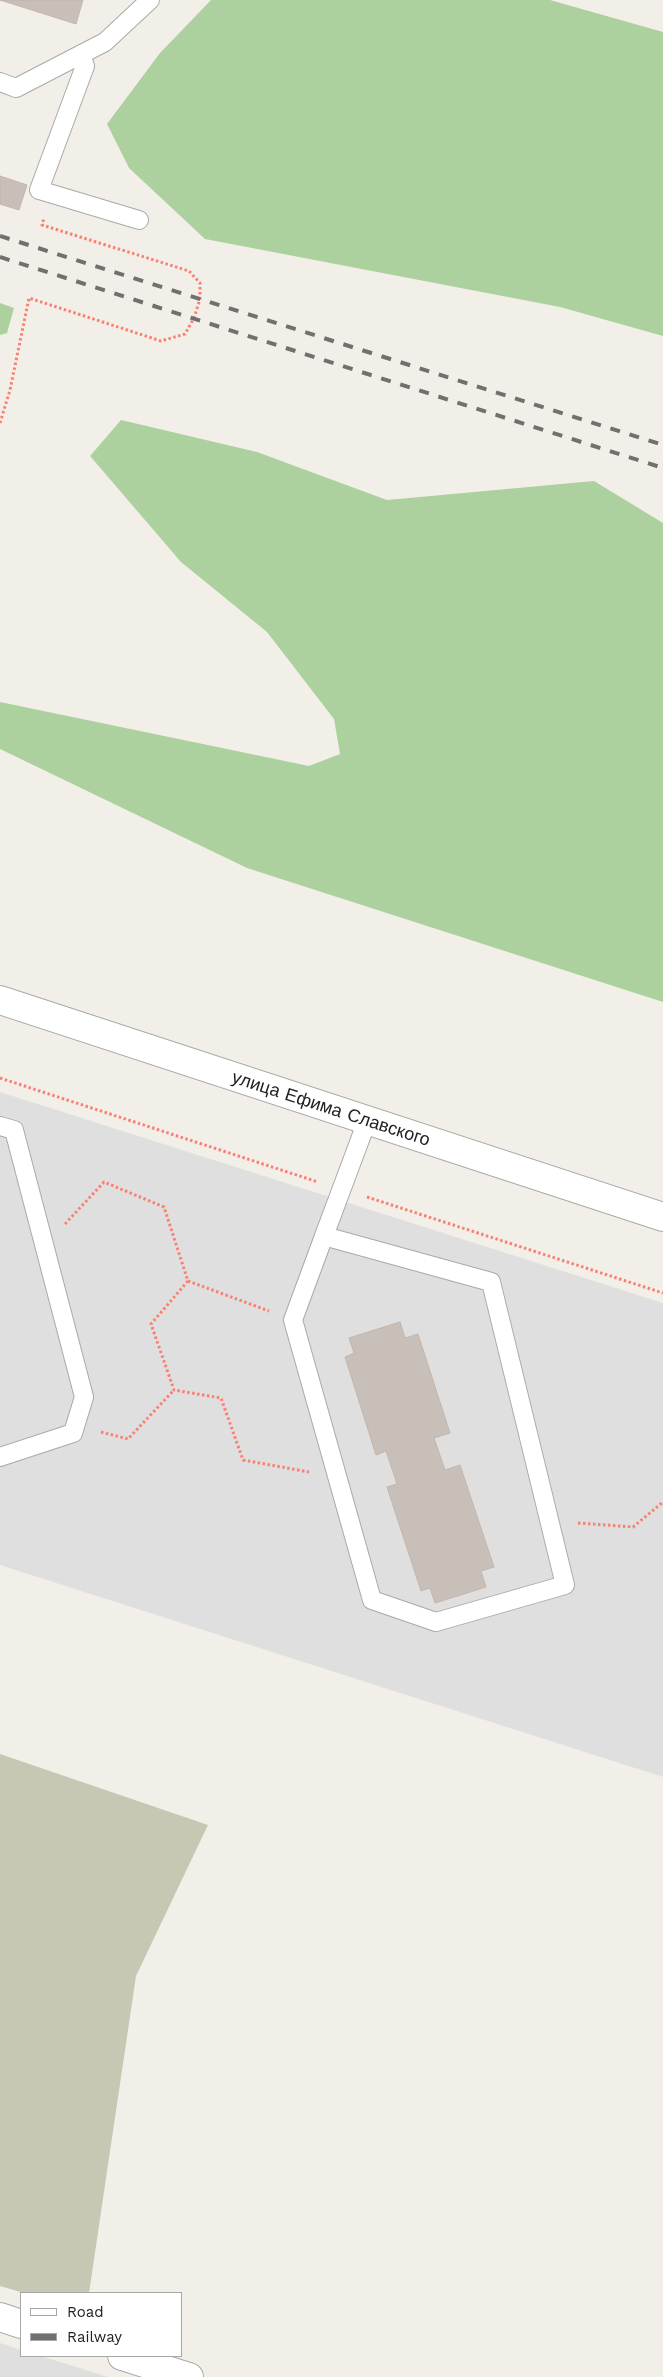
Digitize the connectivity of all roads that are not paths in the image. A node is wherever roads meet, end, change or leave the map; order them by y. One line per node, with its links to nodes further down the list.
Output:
1 (150, 0): 2 (lane)
2 (81, 55): 3 (lane); 4 (lane)
3 (0, 82)
4 (139, 220)
5 (0, 1000): 6 (street, улица Ефима Славского)
6 (367, 1121): 8 (street, улица Ефима Славского); 9 (lane)
7 (0, 1126): 10 (lane)
8 (663, 1217)
9 (324, 1236): 9 (lane)
10 (0, 1457)
11 (0, 2317): 12 (street)
12 (20, 2324)
13 (125, 2357): 14 (street)
14 (189, 2377)

